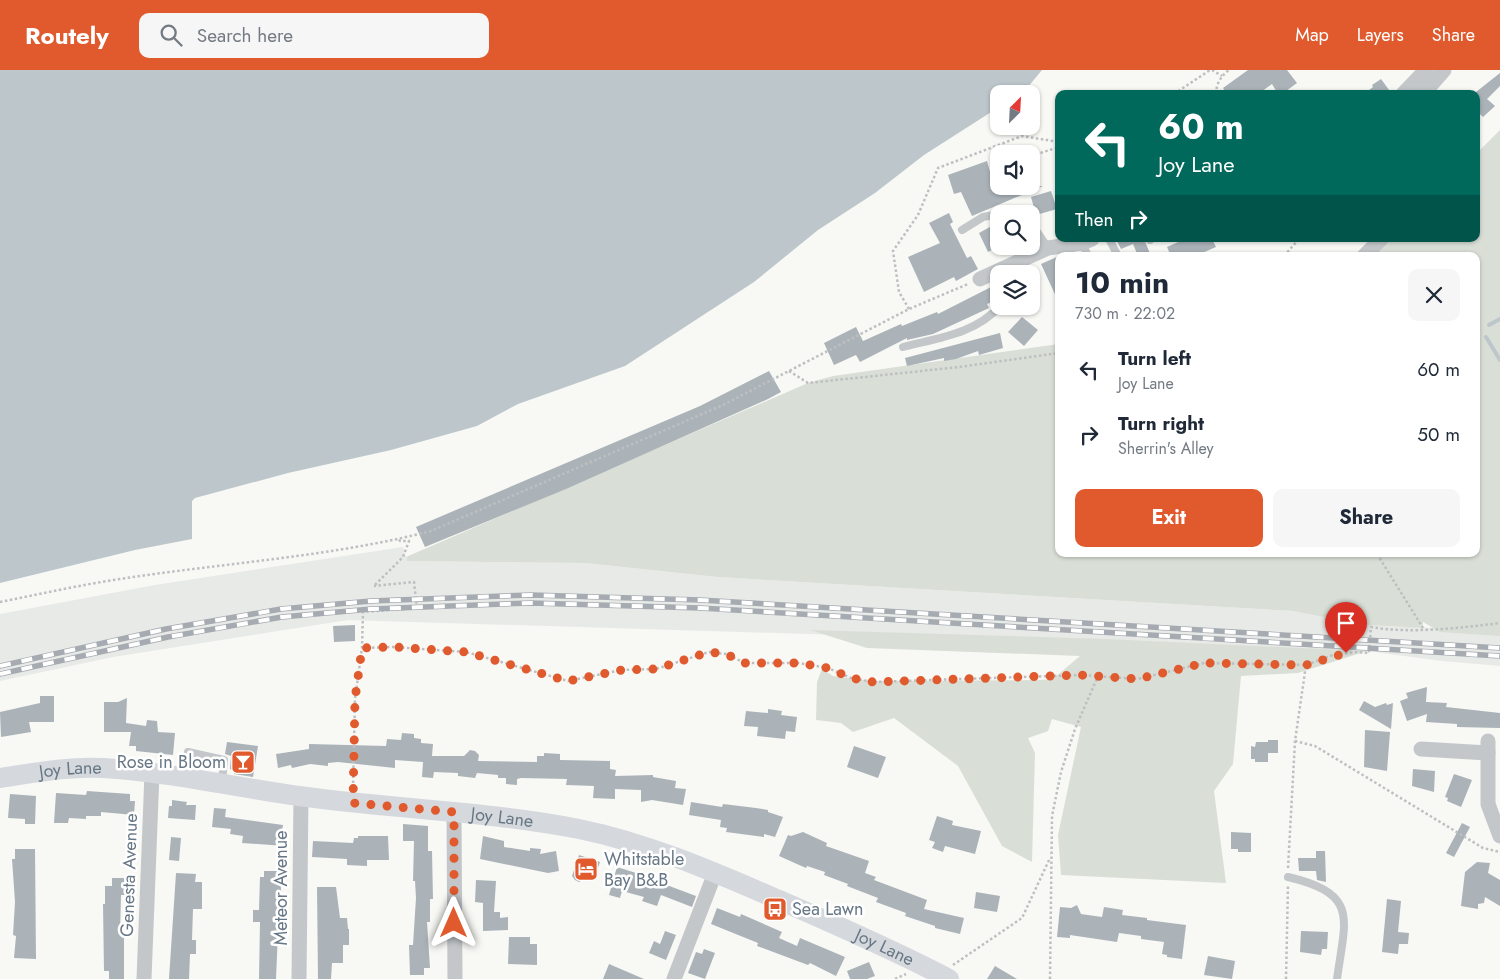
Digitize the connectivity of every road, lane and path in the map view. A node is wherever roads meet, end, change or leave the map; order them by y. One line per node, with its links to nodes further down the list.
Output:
1 (1211, 70): 5 (path); 6 (path)
2 (1228, 70): 5 (path)
3 (1426, 70): 8 (street)
4 (1444, 70): 9 (street)
5 (1222, 76): 7 (path)
6 (1180, 90)
7 (1216, 90)
8 (1406, 90)
9 (1426, 90)
10 (1055, 141): 26 (path)
11 (1055, 148): 12 (path)
12 (1040, 153)
13 (990, 216): 14 (lane)
14 (962, 230)
15 (1040, 236): 19 (lane)
16 (1296, 242): 21 (path)
17 (1379, 242): 22 (street)
18 (1087, 246): 19 (street)
19 (1048, 248): 20 (street)
20 (1040, 251)
21 (1288, 252)
22 (1368, 252)
23 (1030, 255): 24 (lane); 25 (street)
24 (1024, 265)
25 (980, 279): 26 (path)
26 (909, 309): 30 (path)
27 (992, 315): 28 (lane)
28 (903, 347)
29 (1055, 354): 30 (path)
30 (789, 371): 31 (path)
31 (398, 539): 33 (path); 36 (path)
32 (1379, 557): 35 (path)
33 (0, 602)
34 (1500, 623): 35 (path)
35 (1423, 628): 37 (path)
36 (362, 648): 38 (path); 44 (path)
37 (1306, 665): 38 (path); 39 (path)
38 (1098, 676): 48 (path)
39 (1295, 740): 47 (path); 50 (path)
40 (1421, 748): 46 (street)
41 (152, 773): 42 (street, Joy Lane); 43 (street, Joy Lane); 52 (street, Genesta Avenue)
42 (0, 778)
43 (300, 796): 44 (street, Joy Lane); 53 (street, Meteor Avenue)
44 (353, 803): 45 (street, Joy Lane)
45 (454, 812): 49 (street, Joy Lane); 54 (street)
46 (1500, 836)
47 (1500, 852)
48 (1050, 856): 51 (path); 56 (path)
49 (715, 873): 51 (street, Joy Lane); 55 (street)
50 (1288, 877): 57 (path); 58 (lane)
51 (944, 977)
52 (144, 979)
53 (300, 979)
54 (455, 979)
55 (674, 979)
56 (1050, 979)
57 (1286, 979)
58 (1337, 979)

